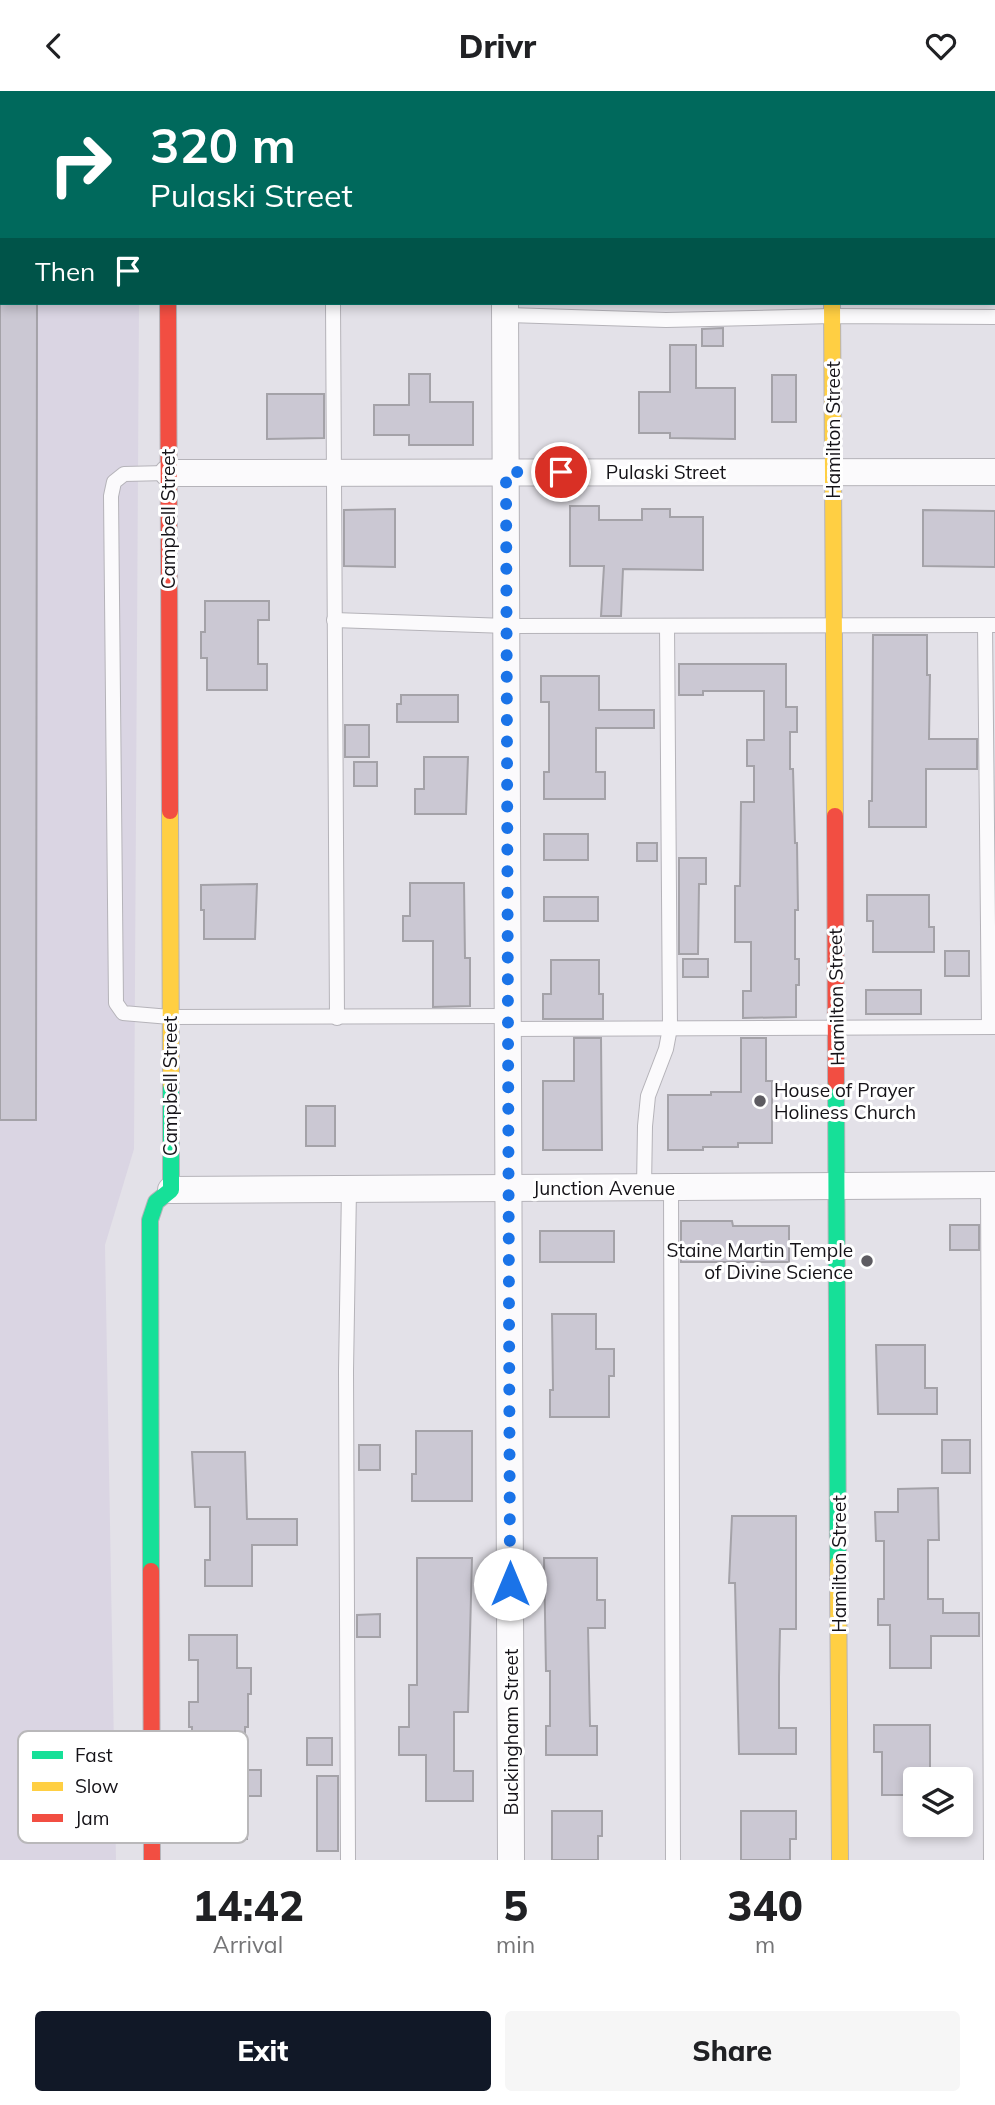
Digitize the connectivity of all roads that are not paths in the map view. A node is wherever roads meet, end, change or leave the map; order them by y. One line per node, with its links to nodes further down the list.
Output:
1 (168, 305): 11 (street, Campbell Street)
2 (333, 305): 12 (lane)
3 (666, 305): 7 (lane)
4 (505, 309): 7 (lane); 8 (street, Buckingham Street)
5 (832, 310): 6 (lane); 7 (lane); 9 (street, Hamilton Street)
6 (988, 312)
7 (666, 320)
8 (506, 472): 9 (street, Pulaski Street); 12 (street, Pulaski Street); 14 (street, Buckingham Street)
9 (833, 472): 10 (street, Pulaski Street); 15 (street, Hamilton Street)
10 (995, 472)
11 (168, 473): 12 (street, Pulaski Street); 18 (street, Campbell Street); 18 (lane)
12 (333, 473): 13 (lane)
13 (334, 620): 14 (lane); 19 (lane)
14 (507, 625): 17 (lane); 20 (street, Buckingham Street)
15 (833, 625): 16 (lane); 17 (lane); 21 (street, Hamilton Street)
16 (990, 625): 22 (lane)
17 (667, 626): 23 (lane)
18 (170, 1017): 19 (lane); 30 (street, Campbell Street)
19 (337, 1018): 20 (lane)
20 (508, 1023): 23 (lane); 28 (street, Buckingham Street)
21 (836, 1026): 22 (lane); 23 (lane); 25 (street, Hamilton Street)
22 (992, 1027)
23 (670, 1028): 26 (lane)
24 (992, 1185): 25 (street, Junction Avenue); 36 (lane)
25 (838, 1186): 27 (street, Junction Avenue); 35 (street, Hamilton Street)
26 (644, 1187): 27 (street, Junction Avenue); 28 (street, Junction Avenue)
27 (671, 1187): 34 (lane)
28 (509, 1188): 29 (street, Junction Avenue); 33 (street, Buckingham Street)
29 (349, 1189): 30 (street, Junction Avenue); 32 (lane)
30 (171, 1190): 31 (street)
31 (152, 1731)
32 (348, 1860)
33 (511, 1860)
34 (673, 1860)
35 (840, 1860)
36 (991, 1860)

